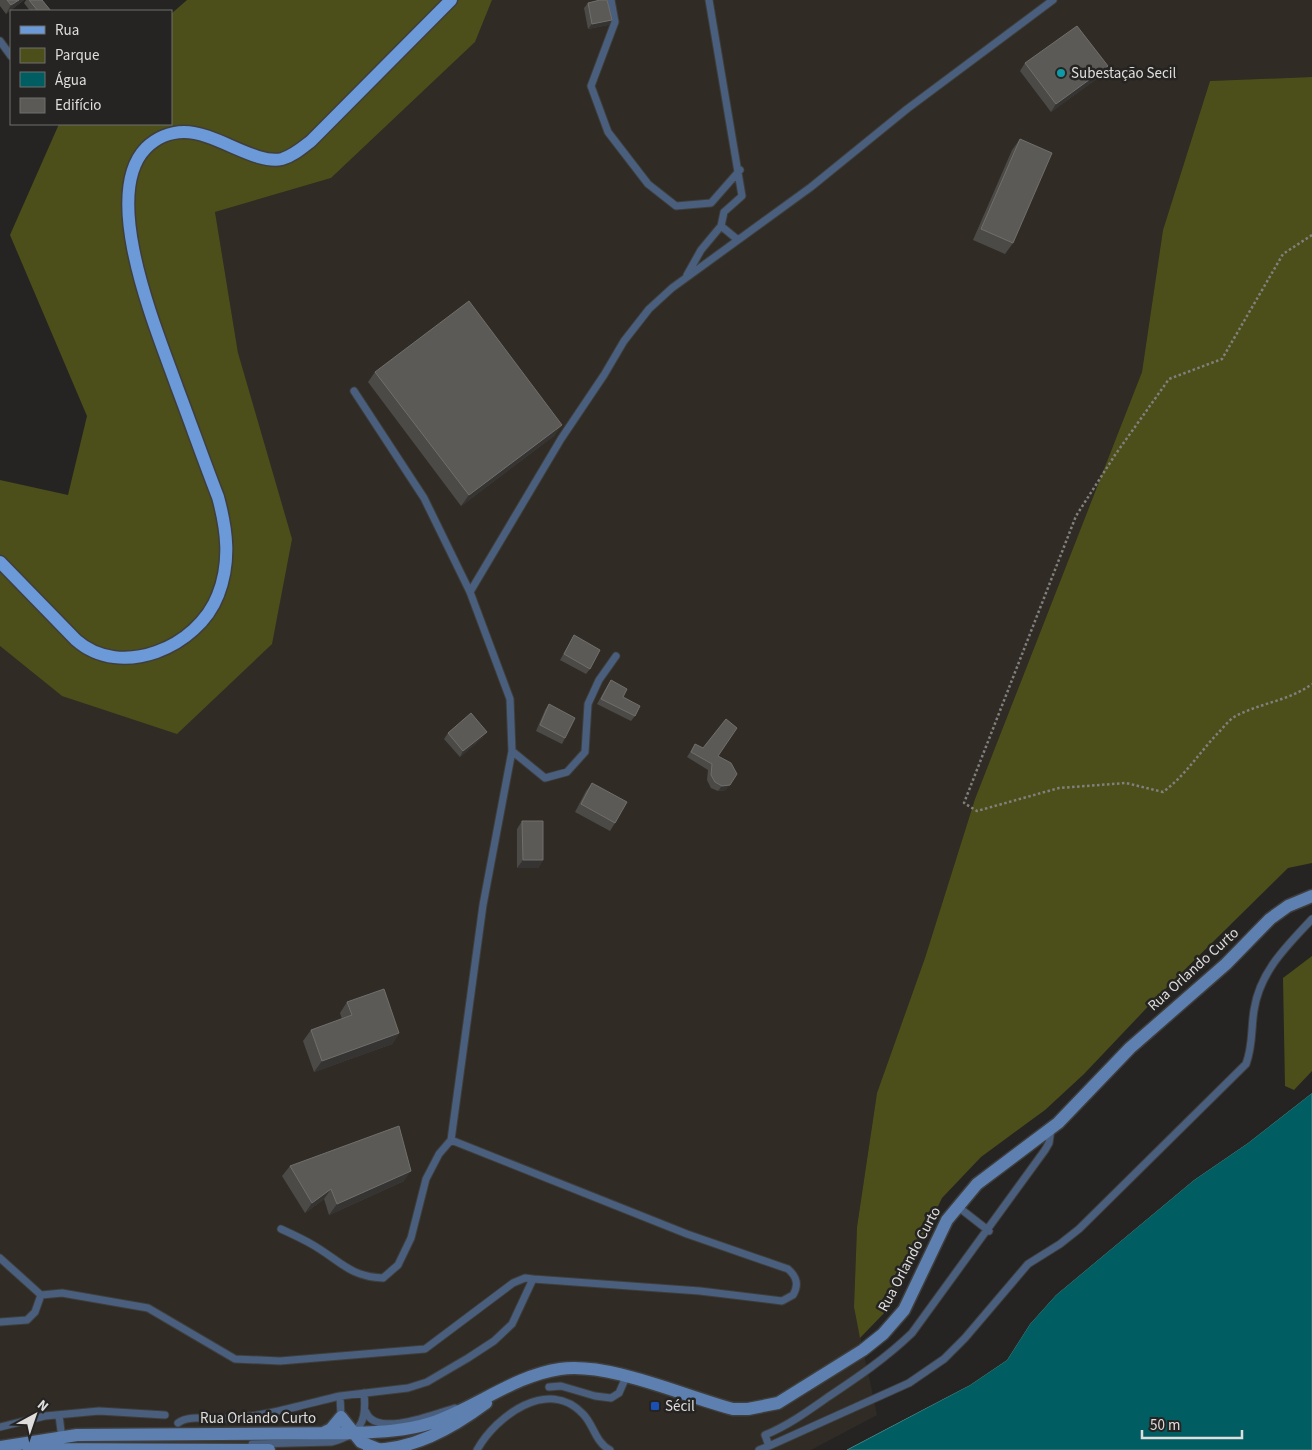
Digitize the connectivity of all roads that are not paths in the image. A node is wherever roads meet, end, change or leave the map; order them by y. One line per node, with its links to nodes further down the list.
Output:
1 (451, 0): 12 (main road)
2 (611, 0): 7 (lane)
3 (710, 0): 7 (lane)
4 (1053, 0): 9 (lane)
5 (0, 41): 6 (lane)
6 (10, 55)
7 (740, 170): 8 (lane)
8 (721, 226): 9 (lane); 10 (lane)
9 (738, 240): 10 (lane)
10 (686, 278): 13 (lane)
11 (354, 391): 13 (lane)
12 (0, 562)
13 (470, 592): 15 (lane)
14 (616, 656): 15 (lane)
15 (512, 751): 19 (lane)
16 (1312, 896): 18 (main road, Rua Orlando Curto)
17 (1312, 919): 42 (lane)
18 (1051, 1129): 20 (main road, Rua Orlando Curto); 22 (lane)
19 (451, 1140): 21 (lane); 24 (lane)
20 (957, 1206): 22 (lane); 27 (main road, Rua Orlando Curto)
21 (281, 1229)
22 (989, 1231): 42 (lane)
23 (0, 1258): 25 (lane)
24 (533, 1279): 25 (lane); 30 (lane)
25 (41, 1295): 26 (lane)
26 (0, 1322)
27 (626, 1377): 28 (main road, Rua Orlando Curto); 29 (lane)
28 (508, 1387): 32 (main road, Rua Orlando Curto); 47 (main road, Rua Orlando Curto)
29 (549, 1387)
30 (364, 1393): 31 (lane); 33 (lane)
31 (340, 1396): 36 (lane); 37 (lane)
32 (476, 1401): 33 (lane); 40 (main road, Rua Orlando Curto)
33 (366, 1412): 40 (lane)
34 (59, 1415): 35 (lane); 38 (lane); 41 (lane)
35 (165, 1415)
36 (341, 1417): 39 (main road); 40 (main road)
37 (178, 1423)
38 (0, 1427)
39 (323, 1433): 40 (main road, Rua Orlando Curto); 41 (main road, Rua Orlando Curto)
40 (353, 1434): 44 (lane); 47 (main road)
41 (63, 1443): 43 (main road, Rua Orlando Curto); 44 (main road, Rua Orlando Curto)
42 (769, 1446): 50 (lane)
43 (0, 1448)
44 (193, 1448): 45 (main road, Rua Orlando Curto)
45 (269, 1450)
46 (369, 1450): 47 (main road, Rua Orlando Curto)
47 (380, 1450)
48 (477, 1450): 49 (lane)
49 (610, 1450)
50 (759, 1450)

